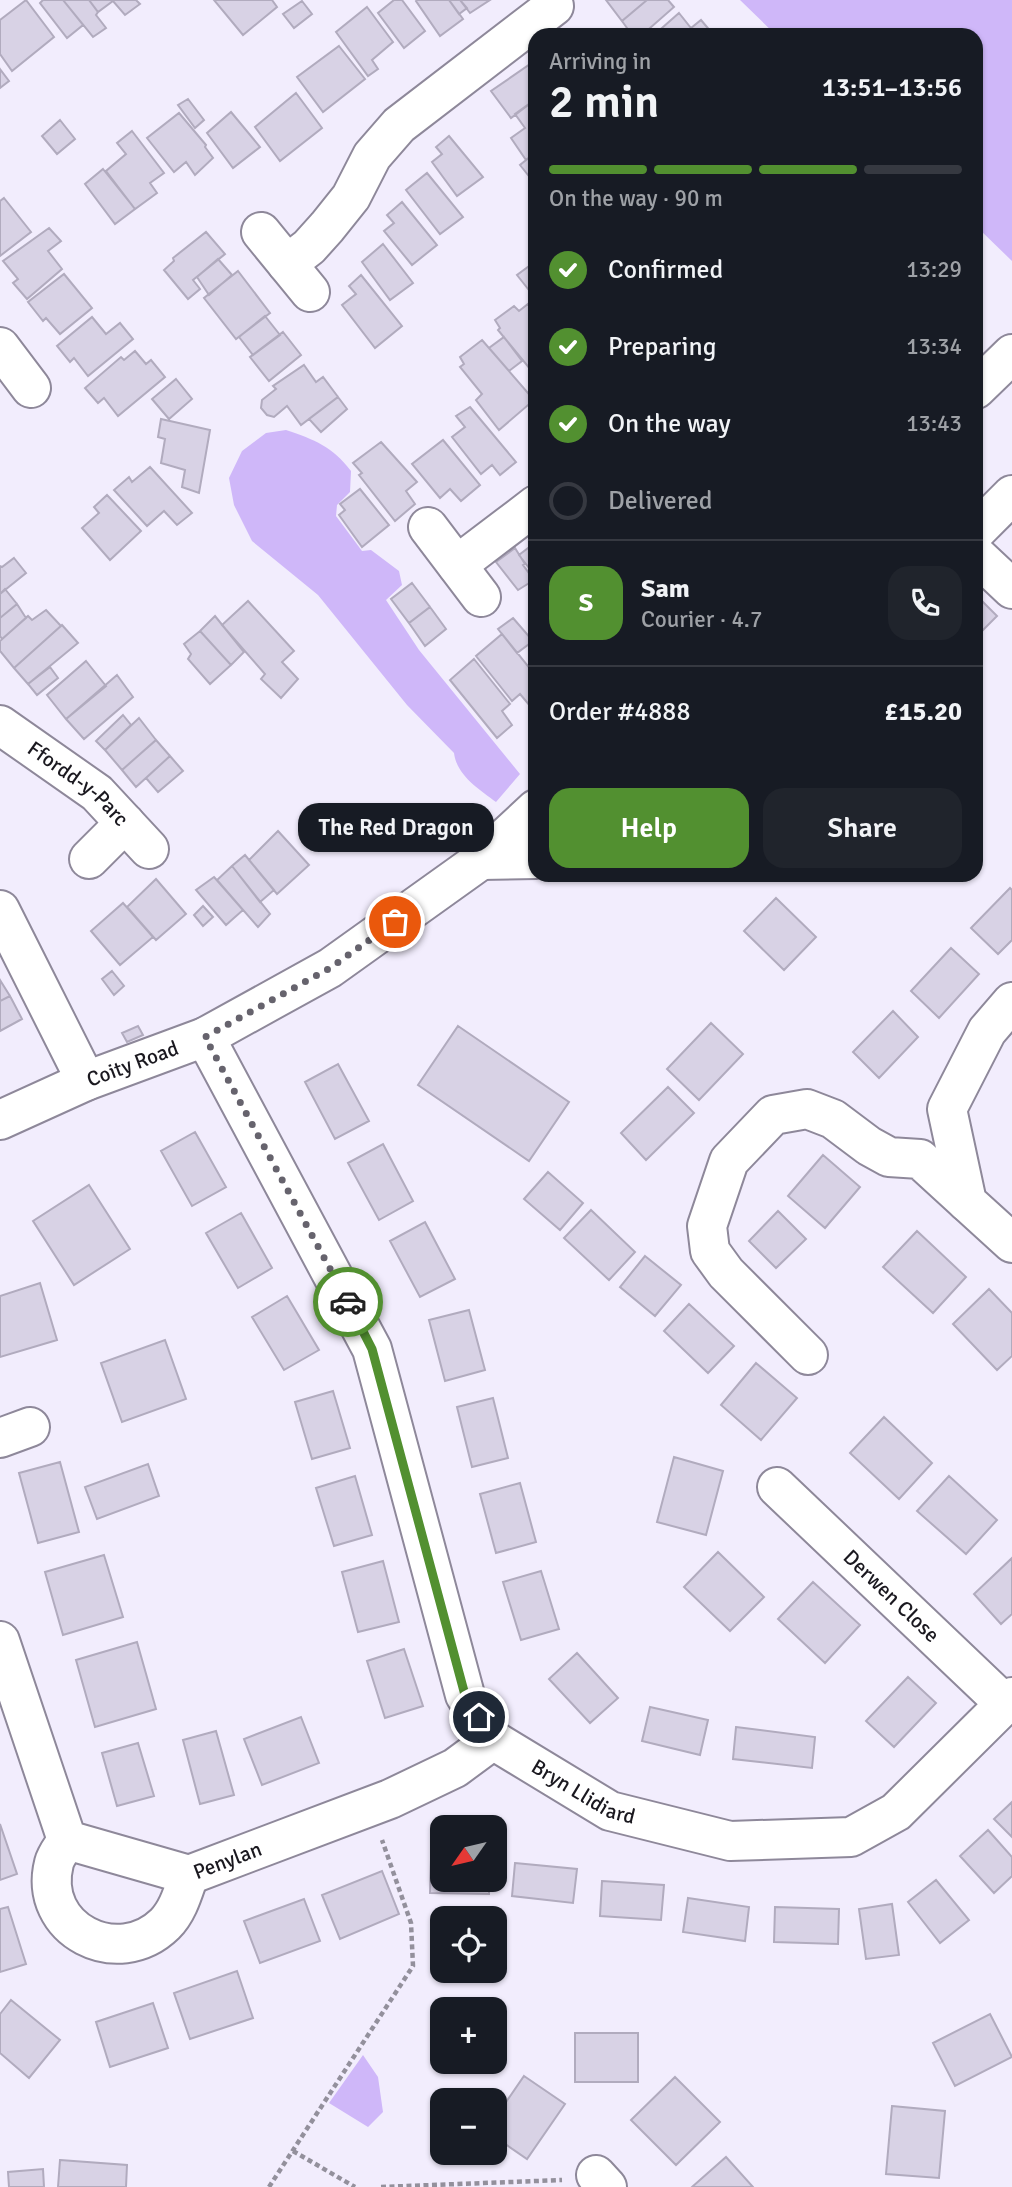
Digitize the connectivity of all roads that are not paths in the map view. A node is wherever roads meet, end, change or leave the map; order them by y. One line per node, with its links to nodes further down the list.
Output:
1 (559, 14): 2 (street)
2 (539, 28)
3 (528, 36): 4 (street)
4 (261, 232)
5 (1012, 354): 6 (street)
6 (983, 382)
7 (1012, 495): 9 (street)
8 (528, 511): 12 (street)
9 (983, 524)
10 (428, 527): 12 (street)
11 (983, 562): 13 (street)
12 (457, 565): 14 (street)
13 (1012, 589)
14 (481, 597)
15 (0, 725): 17 (street, Ffordd-y-Parc)
16 (528, 816): 19 (street, Coity Road)
17 (89, 859)
18 (528, 859): 19 (street)
19 (481, 860): 22 (street, Coity Road)
20 (0, 910): 23 (street)
21 (1012, 1002): 25 (street)
22 (205, 1037): 23 (street, Coity Road); 31 (street, Bryn Llidiard)
23 (86, 1081): 24 (street, Coity Road)
24 (9, 1111)
25 (967, 1202): 26 (street); 27 (street)
26 (1012, 1243)
27 (808, 1355)
28 (776, 1487): 30 (street, Derwen Close)
29 (0, 1640): 32 (street)
30 (1008, 1701): 31 (street, Bryn Llidiard)
31 (493, 1740): 33 (street, Penylan)
32 (67, 1840): 33 (street, Penylan); 33 (street)
33 (188, 1875)

